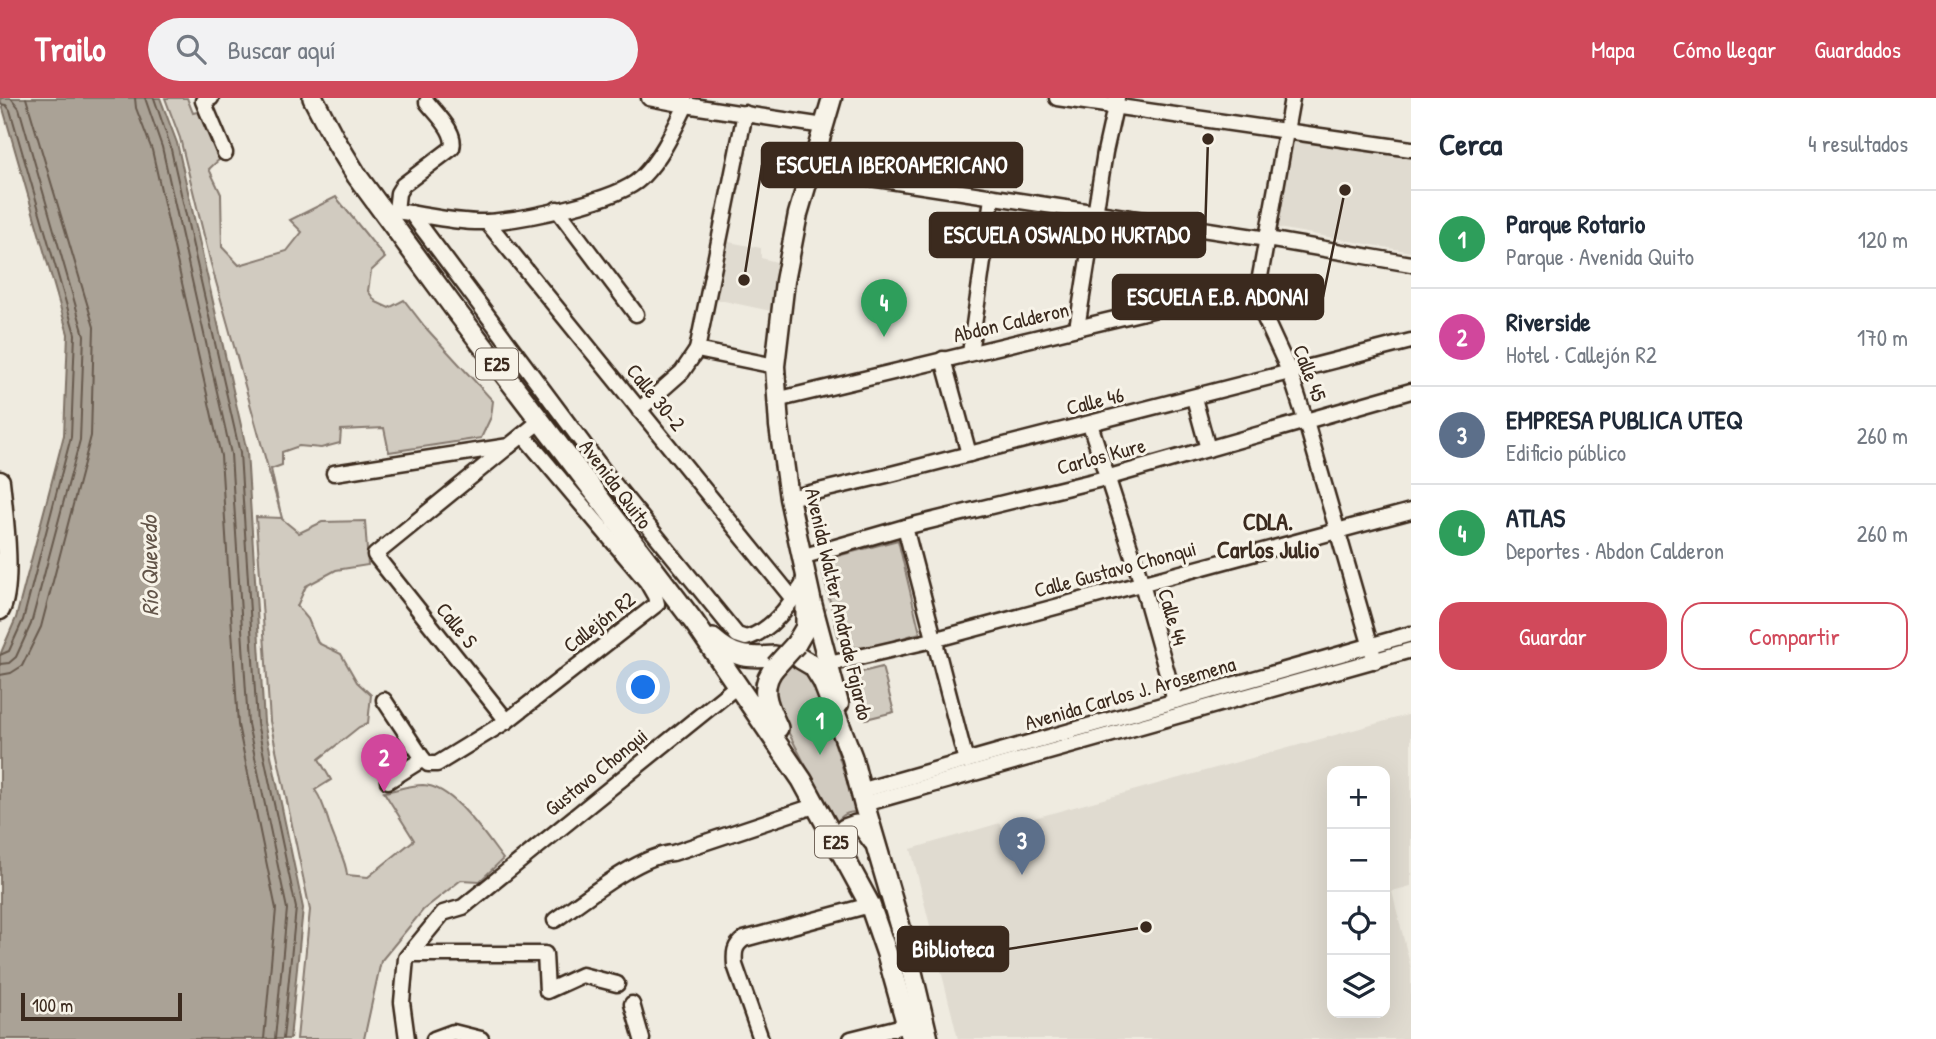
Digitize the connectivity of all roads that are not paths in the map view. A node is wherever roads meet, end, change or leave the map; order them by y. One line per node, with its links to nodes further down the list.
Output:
1 (299, 98): 2 (street)
2 (312, 98): 20 (highway, Avenida Quito / E25)
3 (649, 98): 9 (street)
4 (832, 98): 12 (main road, Avenida Walter Andrade Fajardo)
5 (1057, 98): 10 (street)
6 (1292, 98): 13 (street)
7 (205, 99): 15 (street)
8 (427, 102): 20 (street)
9 (685, 102): 11 (street); 18 (street)
10 (1116, 103): 13 (street); 19 (street)
11 (745, 113): 12 (street); 28 (street)
12 (824, 126): 16 (main road, Avenida Walter Andrade Fajardo)
13 (1287, 131): 14 (street); 22 (street)
14 (1411, 149)
15 (225, 153)
16 (812, 169): 17 (street); 31 (main road, Avenida Walter Andrade Fajardo)
17 (992, 198): 19 (street); 29 (street)
18 (557, 209): 21 (street); 25 (street)
19 (1096, 212): 22 (street); 26 (street)
20 (398, 214): 21 (street); 37 (highway, Avenida Quito / E25); 57 (street)
21 (487, 222): 36 (street, Calle 30-2)
22 (1267, 239): 23 (street); 24 (street)
23 (1411, 264)
24 (1256, 299): 26 (street, Abdon Calderon); 32 (street, Calle 45)
25 (636, 314)
26 (1077, 328): 29 (street, Abdon Calderon)
27 (1411, 341): 32 (street, Calle 46)
28 (697, 350): 31 (street); 36 (street)
29 (970, 353): 30 (street, Abdon Calderon)
30 (943, 359): 35 (street, Abdon Calderon); 43 (street)
31 (775, 366): 35 (main road, Avenida Walter Andrade Fajardo)
32 (1290, 373): 34 (street, Calle 46); 38 (street, Calle 45)
33 (1411, 391): 38 (street, Carlos Kure)
34 (1194, 398): 39 (street, Calle 46); 42 (street)
35 (776, 400): 47 (main road, Avenida Walter Andrade Fajardo)
36 (639, 410): 55 (street, Calle 30-2)
37 (540, 421): 40 (street); 58 (highway, Avenida Quito / E25)
38 (1306, 422): 42 (street, Carlos Kure); 51 (street, Calle 45)
39 (1090, 424): 43 (street, Calle 46); 45 (street, Calle 44)
40 (523, 435): 41 (street); 70 (street, Callejón R2)
41 (509, 446): 44 (street); 70 (street, Calle S)
42 (1208, 449): 45 (street, Carlos Kure)
43 (969, 454): 47 (street, Calle 46)
44 (334, 472)
45 (1106, 478): 50 (street, Carlos Kure); 54 (street, Calle 44)
46 (0, 481): 49 (main road)
47 (789, 498): 52 (main road, Avenida Walter Andrade Fajardo)
48 (1411, 511): 51 (street, Calle Gustavo Chonqui)
49 (2, 519): 56 (main road)
50 (905, 527): 52 (street, Carlos Kure); 60 (street)
51 (1339, 530): 54 (street, Calle Gustavo Chonqui); 61 (street, Calle 45)
52 (801, 557): 53 (main road, Avenida Walter Andrade Fajardo)
53 (806, 580): 55 (street); 63 (highway); 66 (main road, Avenida Walter Andrade Fajardo)
54 (1142, 584): 60 (street, Calle Gustavo Chonqui); 69 (street, Calle 44)
55 (793, 599): 57 (street)
56 (0, 610)
57 (724, 620): 58 (street)
58 (701, 628): 64 (highway); 67 (highway, Avenida Quito / E25)
59 (1411, 634): 61 (street, Avenida Carlos J. Arosemena)
60 (933, 640): 66 (street, Calle Gustavo Chonqui); 73 (street)
61 (1371, 646): 65 (street, Calle 45); 69 (street, Avenida Carlos J. Arosemena)
62 (1411, 650): 65 (street, Avenida Carlos J. Arosemena)
63 (799, 652): 64 (highway, bridge); 71 (highway)
64 (776, 661): 74 (highway)
65 (1375, 661): 76 (street, Avenida Carlos J. Arosemena)
66 (829, 664): 71 (main road, Avenida Walter Andrade Fajardo)
67 (738, 685): 74 (highway, Avenida Quito / E25); 82 (street, Gustavo Chonqui)
68 (384, 700): 72 (street)
69 (1175, 701): 73 (street, Avenida Carlos J. Arosemena)
70 (507, 721): 72 (street, Callejón R2)
71 (852, 757): 76 (highway, Avenida Walter Andrade Fajardo / E25)
72 (423, 759): 75 (street, Callejón R2)
73 (966, 761): 76 (street, Avenida Carlos J. Arosemena)
74 (802, 780): 77 (highway, Avenida Quito / E25)
75 (388, 781)
76 (862, 798): 78 (highway, Avenida Walter Andrade Fajardo / E25)
77 (817, 805): 79 (highway, Avenida Quito / E25); 81 (street)
78 (877, 848): 79 (highway); 93 (highway, Avenida Walter Andrade Fajardo / E25)
79 (846, 860): 80 (highway, Avenida Quito / E25)
80 (870, 905): 85 (highway, E25); 91 (street)
81 (555, 920)
82 (410, 954): 83 (street); 87 (street)
83 (617, 984)
84 (632, 1004): 90 (street)
85 (909, 1032): 86 (street)
86 (884, 1035): 92 (street)
87 (407, 1039)
88 (434, 1039): 89 (street)
89 (481, 1039)
90 (642, 1039)
91 (761, 1039)
92 (851, 1039)
93 (928, 1039)

